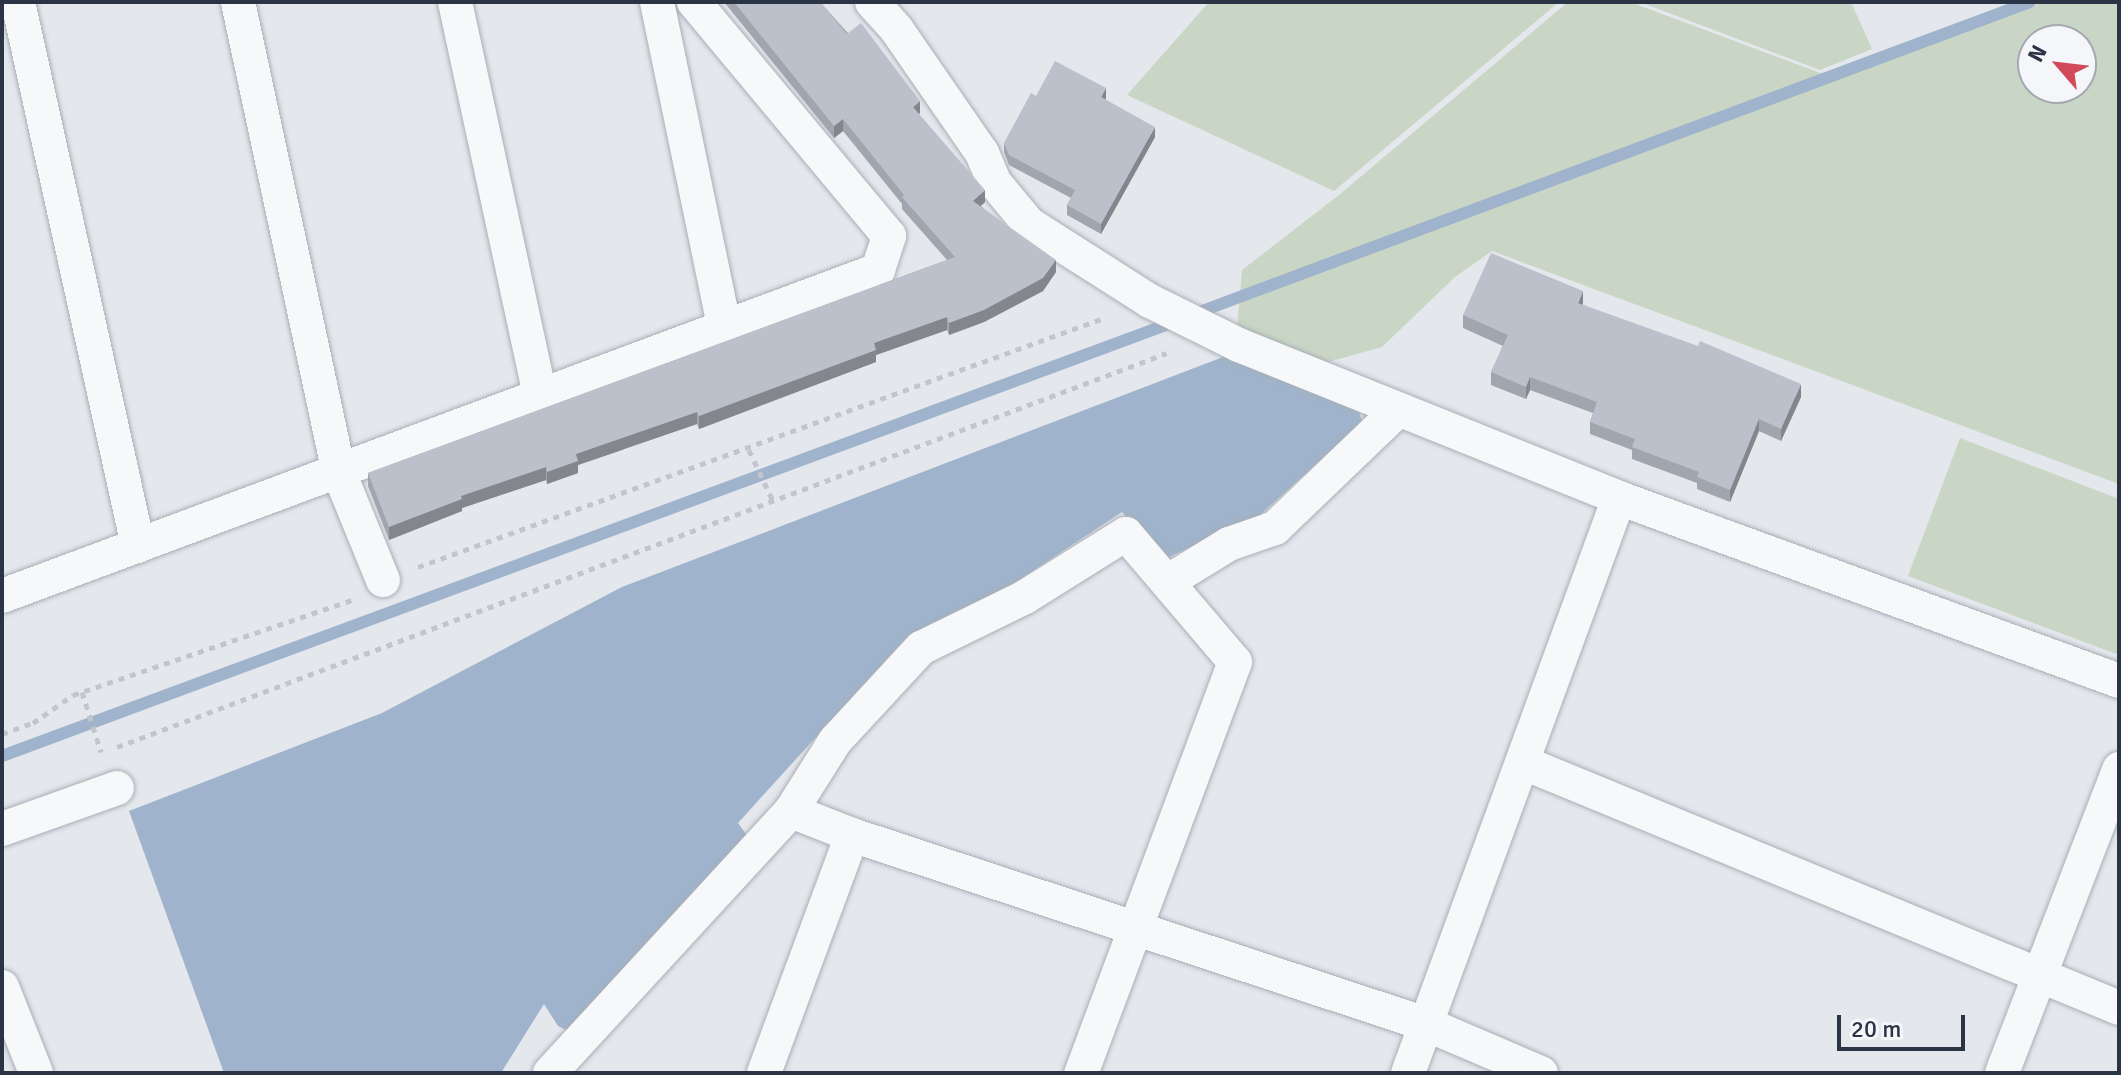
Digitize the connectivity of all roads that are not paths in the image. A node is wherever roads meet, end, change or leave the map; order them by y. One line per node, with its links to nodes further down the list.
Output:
1 (18, 2): 12 (street)
2 (238, 2): 10 (street)
3 (455, 2): 8 (street)
4 (657, 2): 7 (street)
5 (694, 2): 7 (street)
6 (872, 2): 9 (street)
7 (724, 325): 8 (street)
8 (540, 394): 10 (street)
9 (1398, 410): 11 (street); 14 (street)
10 (338, 470): 12 (street); 13 (street)
11 (1619, 498): 16 (street); 17 (street)
12 (138, 546): 15 (street)
13 (383, 580)
14 (1167, 582): 20 (street); 23 (street)
15 (2, 596)
16 (2119, 681)
17 (1524, 763): 24 (street); 27 (street)
18 (2119, 769): 24 (street)
19 (117, 788): 21 (street)
20 (791, 811): 22 (street); 29 (street)
21 (2, 829)
22 (852, 835): 23 (street); 30 (street)
23 (1135, 928): 27 (street); 31 (street)
24 (2040, 975): 26 (street); 34 (street)
25 (2, 987): 28 (street)
26 (2119, 1008)
27 (1426, 1024): 32 (street); 33 (street)
28 (36, 1073)
29 (550, 1073)
30 (764, 1073)
31 (1081, 1073)
32 (1408, 1073)
33 (1541, 1073)
34 (2002, 1073)

